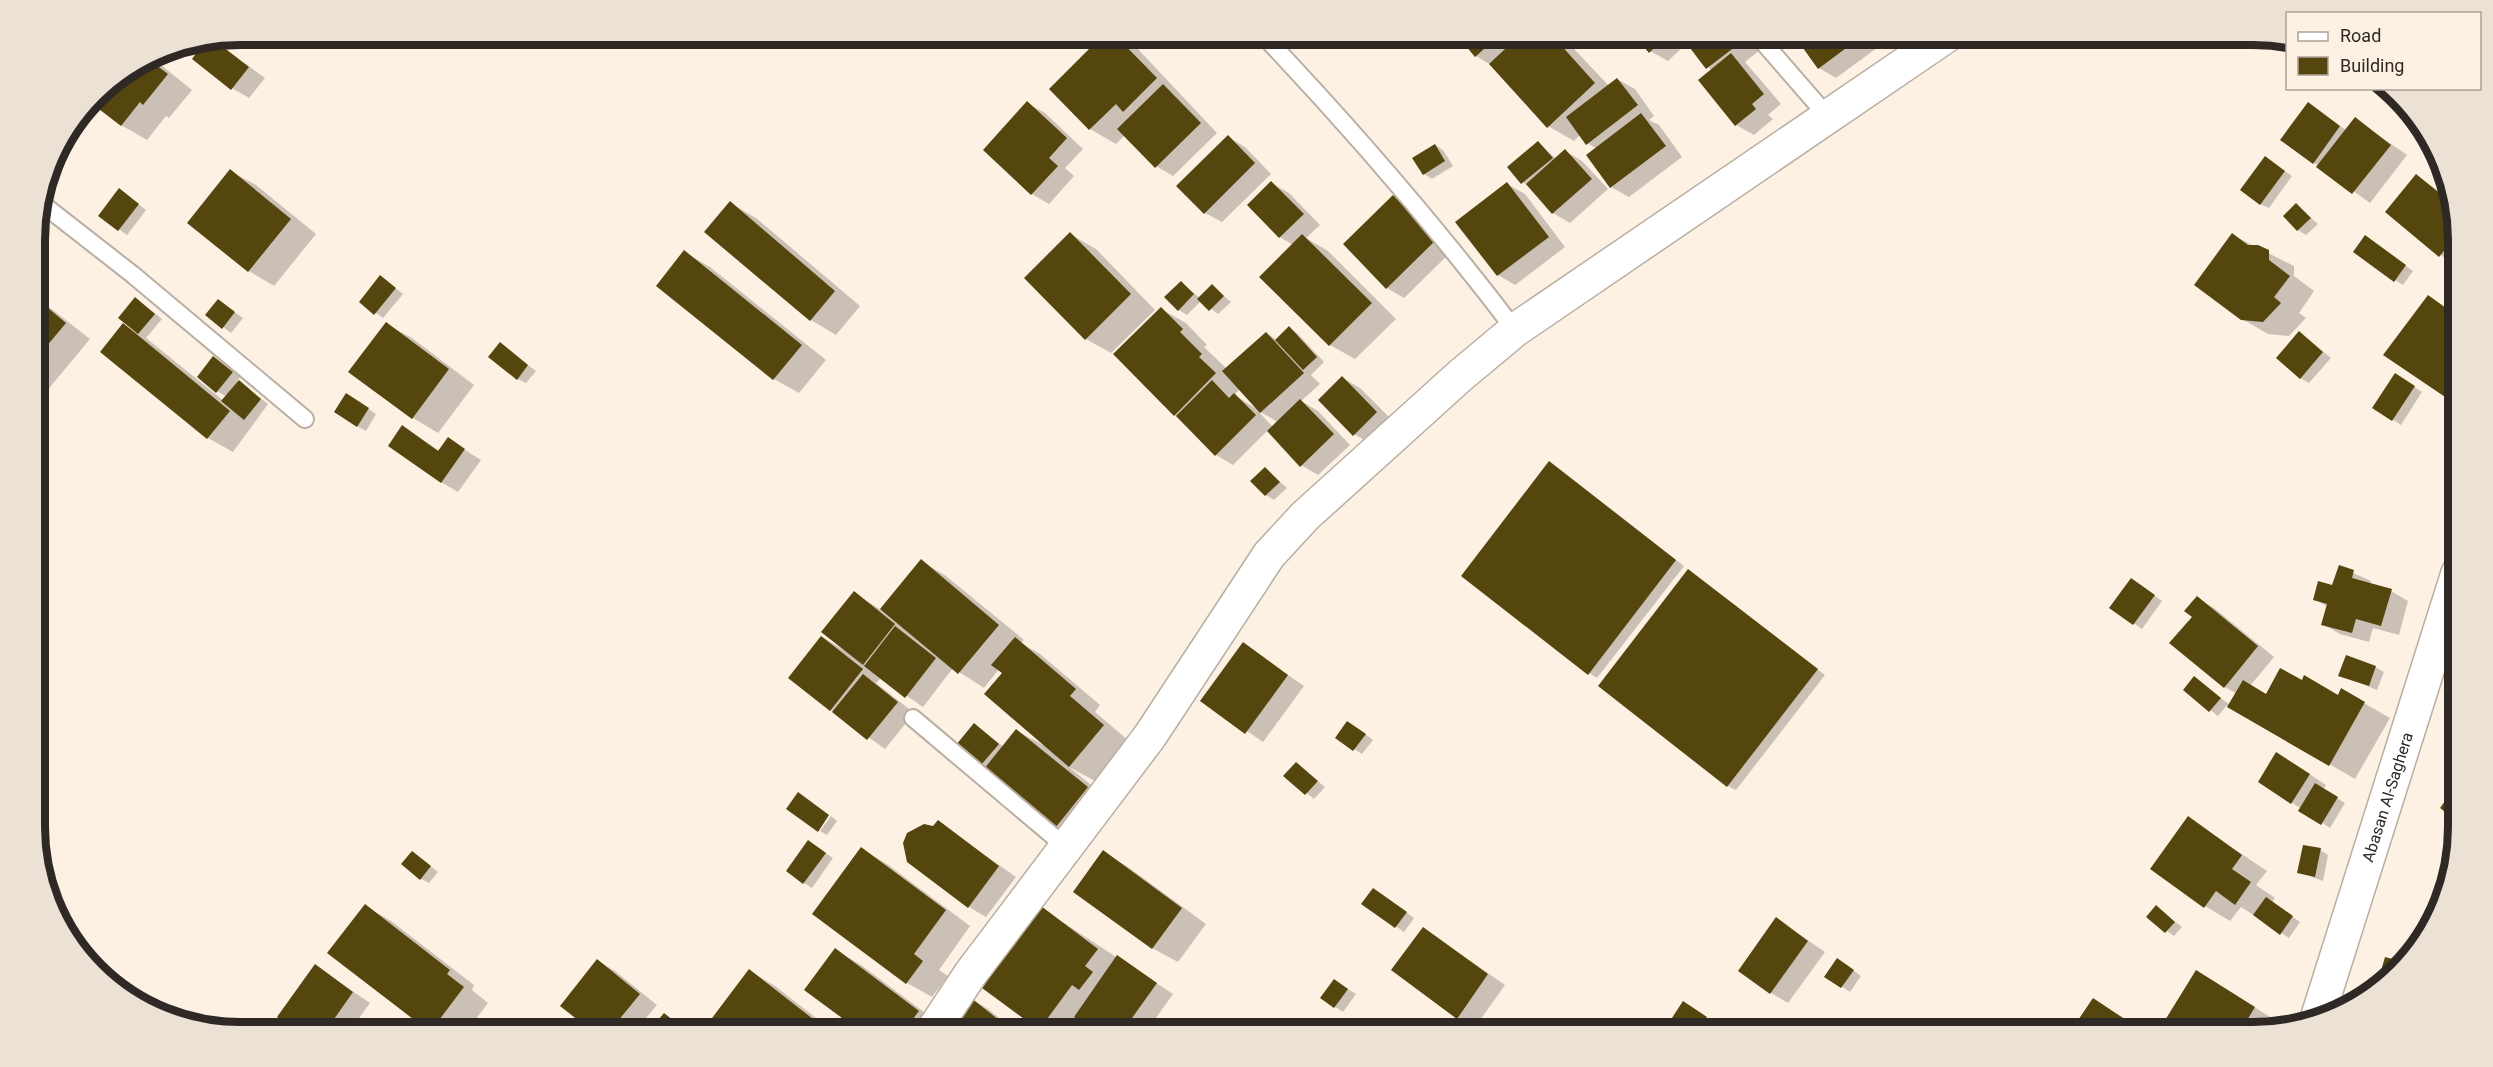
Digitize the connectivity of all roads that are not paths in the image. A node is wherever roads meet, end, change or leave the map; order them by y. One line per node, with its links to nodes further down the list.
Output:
1 (1273, 45): 6 (lane)
2 (1766, 45): 4 (lane)
3 (1933, 45): 4 (street)
4 (1829, 118): 6 (street)
5 (48, 208): 7 (lane)
6 (1515, 330): 11 (street)
7 (305, 419)
8 (2448, 605): 13 (street, Abasan Al-Saghera)
9 (2448, 673): 12 (street, Abasan Al-Saghera)
10 (913, 718): 11 (lane)
11 (1066, 847): 14 (street)
12 (2343, 1000)
13 (2320, 1010)
14 (939, 1022)

